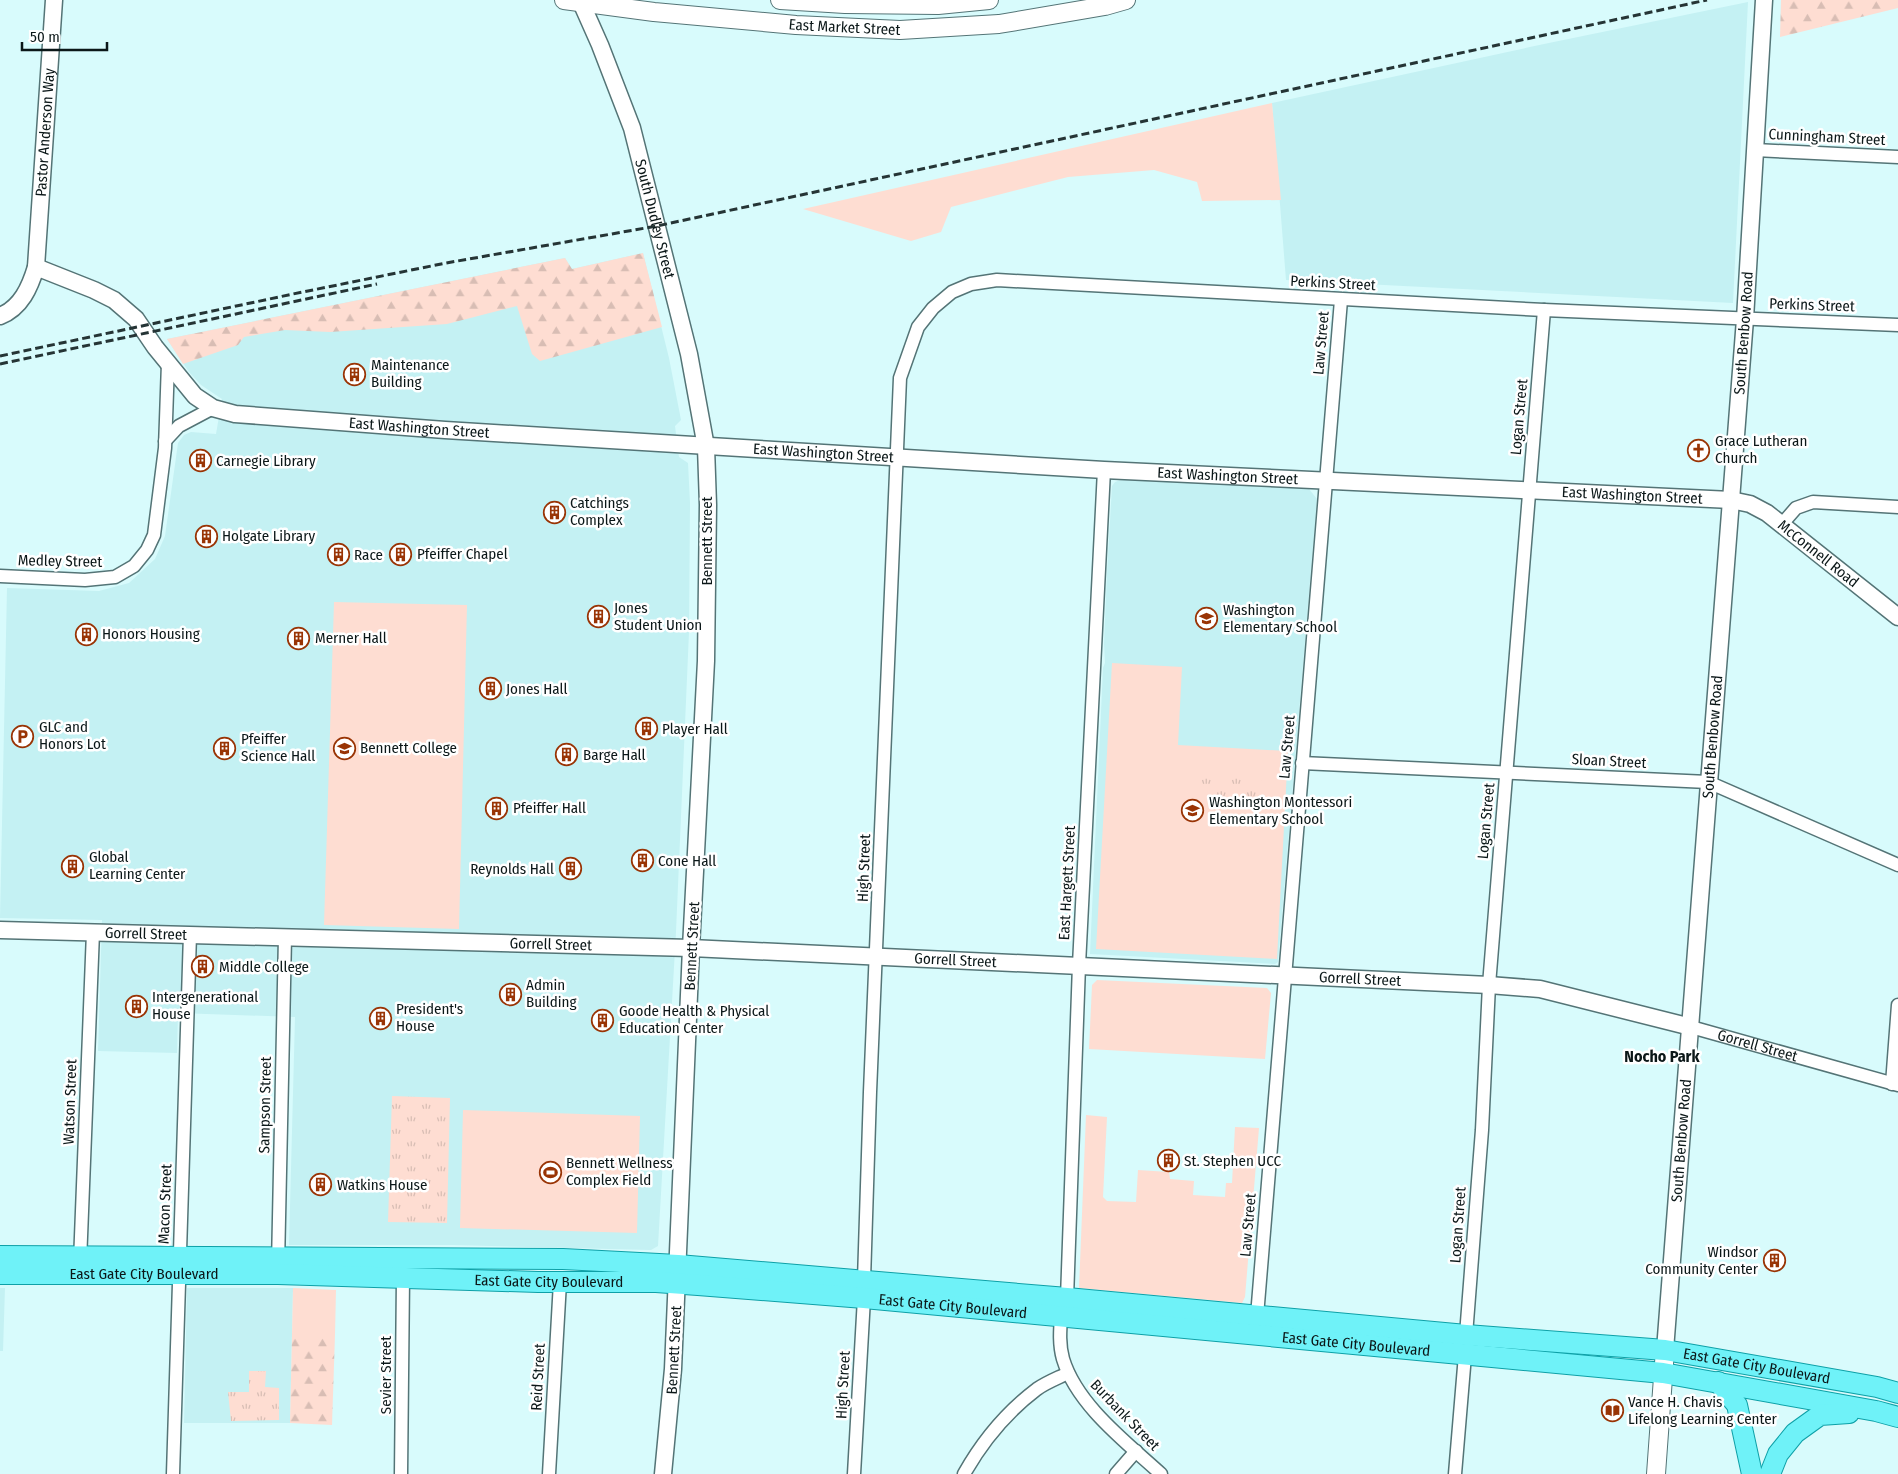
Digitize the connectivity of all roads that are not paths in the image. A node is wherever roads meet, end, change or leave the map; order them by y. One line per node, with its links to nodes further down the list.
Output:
1 (54, 0): 10 (street, Pastor Anderson Way)
2 (780, 0): 7 (main road, East Market Street)
3 (989, 0): 7 (main road, East Market Street)
4 (1126, 0): 6 (main road, East Market Street)
5 (1764, 0): 8 (street, South Benbow Road)
6 (575, 1): 19 (street, South Dudley Street)
7 (845, 2)
8 (1755, 150): 9 (street, Cunningham Street); 14 (street, South Benbow Road)
9 (1898, 157)
10 (36, 267): 13 (street); 16 (street, East Washington Street)
11 (1341, 300): 12 (street, Perkins Street); 20 (street, Perkins Street); 22 (street, Law Street)
12 (1544, 310): 14 (street, Perkins Street); 23 (street, Logan Street)
13 (0, 316)
14 (1744, 319): 15 (street, Perkins Street); 24 (street, South Benbow Road)
15 (1898, 325)
16 (168, 363): 17 (street, East Washington Street); 18 (street, Medley Street)
17 (213, 408): 18 (street); 19 (street, East Washington Street)
18 (165, 441): 27 (street, Medley Street)
19 (706, 447): 20 (street, East Washington Street); 37 (street, Bennett Street)
20 (897, 458): 21 (street, East Washington Street); 38 (street, High Street)
21 (1104, 470): 22 (street, East Washington Street); 39 (street, East Hargett Street)
22 (1327, 480): 23 (street, East Washington Street); 29 (street, Law Street)
23 (1529, 490): 24 (street, East Washington Street); 30 (street, Logan Street)
24 (1731, 500): 26 (street, McConnell Road); 31 (street, South Benbow Road)
25 (1898, 507): 26 (street)
26 (1782, 524): 28 (street, McConnell Road)
27 (0, 576)
28 (1898, 616)
29 (1302, 763): 30 (street, Sloan Street); 40 (street, Law Street)
30 (1506, 771): 31 (street, Sloan Street); 41 (street, Logan Street)
31 (1708, 782): 32 (street, Sloan Street); 43 (street, South Benbow Road)
32 (1898, 866)
33 (0, 930): 34 (street, Gorrell Street)
34 (93, 932): 35 (street, Gorrell Street); 46 (street, Watson Street)
35 (190, 934): 36 (street, Gorrell Street); 47 (street, Macon Street)
36 (285, 937): 37 (street, Gorrell Street); 48 (street, Sampson Street)
37 (691, 948): 38 (street, Gorrell Street); 50 (street, Bennett Street)
38 (876, 957): 39 (street, Gorrell Street); 53 (street, High Street)
39 (1078, 966): 40 (street, Gorrell Street); 54 (street, East Hargett Street)
40 (1284, 975): 41 (street, Gorrell Street); 55 (street, Law Street)
41 (1489, 985): 43 (street, Gorrell Street); 56 (street, Logan Street)
42 (1898, 1005): 44 (street)
43 (1691, 1027): 44 (street, Gorrell Street); 57 (street, South Benbow Road)
44 (1895, 1085)
45 (0, 1256): 46 (main road, East Gate City Boulevard)
46 (80, 1265): 47 (main road, East Gate City Boulevard); 49 (main road, East Gate City Boulevard)
47 (179, 1265): 48 (main road, East Gate City Boulevard); 66 (street, Macon Street)
48 (278, 1265): 50 (main road, East Gate City Boulevard); 51 (main road, East Gate City Boulevard)
49 (0, 1274)
50 (678, 1274): 52 (main road, East Gate City Boulevard); 53 (main road, East Gate City Boulevard); 69 (street, Bennett Street)
51 (403, 1277): 52 (main road, East Gate City Boulevard); 67 (street, Sevier Street)
52 (560, 1282): 68 (street, Reid Street)
53 (864, 1289): 54 (main road, East Gate City Boulevard); 70 (street, High Street)
54 (1064, 1307): 55 (main road, East Gate City Boulevard); 58 (main road, East Gate City Boulevard); 59 (street, Burbank Street)
55 (1257, 1316): 56 (main road, East Gate City Boulevard)
56 (1466, 1335): 57 (main road, East Gate City Boulevard)
57 (1665, 1350): 60 (main road, South Benbow Road); 62 (main road, East Gate City Boulevard)
58 (1466, 1355): 60 (main road, East Gate City Boulevard); 74 (street)
59 (1068, 1373): 65 (street, Burbank Street); 71 (street)
60 (1663, 1373): 61 (main road, East Gate City Boulevard); 75 (main road, South Benbow Road)
61 (1718, 1382): 63 (main road, East Gate City Boulevard); 76 (main road)
62 (1898, 1393)
63 (1876, 1411): 64 (main road, East Gate City Boulevard); 77 (main road)
64 (1898, 1417)
65 (1136, 1451): 72 (street); 73 (street, Burbank Street)
66 (173, 1474)
67 (402, 1474)
68 (549, 1474)
69 (662, 1474)
70 (854, 1474)
71 (964, 1474)
72 (1116, 1474)
73 (1161, 1474)
74 (1455, 1474)
75 (1656, 1474)
76 (1752, 1474)
77 (1770, 1474)

